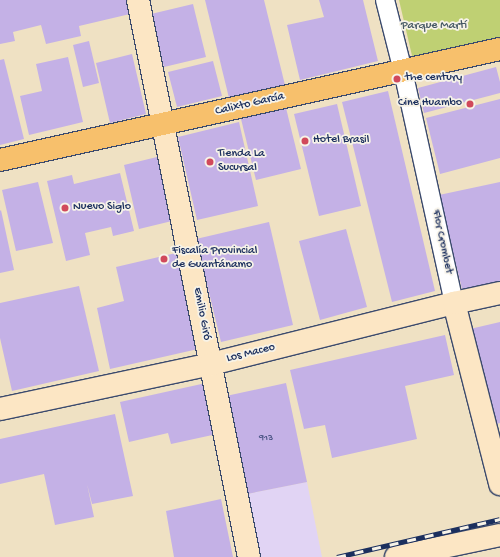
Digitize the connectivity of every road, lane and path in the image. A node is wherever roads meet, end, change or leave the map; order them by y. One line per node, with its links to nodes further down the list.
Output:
1 (138, 0): 5 (main road, Emilio Giró)
2 (385, 0): 4 (street, Flor Crombet)
3 (500, 49): 4 (main road, Calixto García)
4 (403, 71): 5 (main road, Calixto García); 8 (street, Flor Crombet)
5 (162, 124): 6 (main road, Calixto García); 9 (main road, Emilio Giró)
6 (0, 160)
7 (500, 293): 8 (main road, Los Maceo)
8 (454, 302): 9 (main road, Los Maceo); 11 (main road, Flor Crombet)
9 (211, 364): 10 (main road, Los Maceo); 13 (main road, Emilio Giró)
10 (0, 409)
11 (500, 484)
12 (500, 535): 14 (main road)
13 (249, 557)
14 (396, 557)

